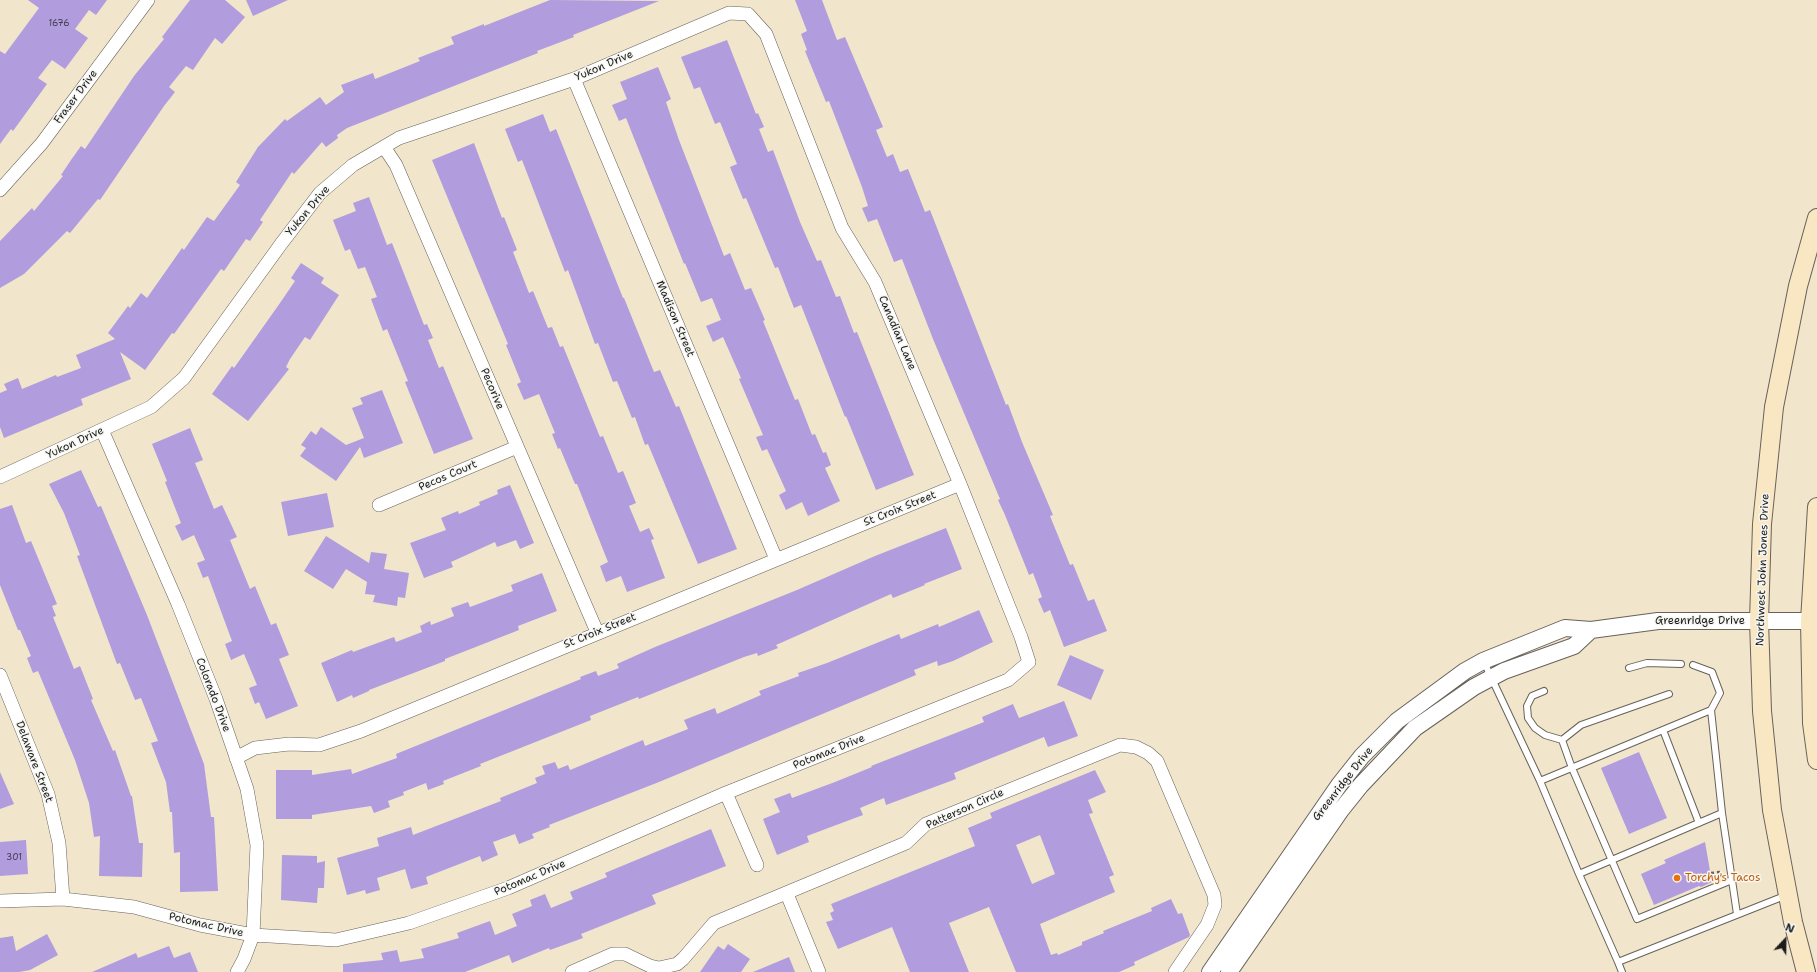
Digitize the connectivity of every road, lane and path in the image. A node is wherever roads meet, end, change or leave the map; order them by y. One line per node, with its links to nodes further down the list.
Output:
1 (148, 0): 5 (street, Fraser Drive)
2 (748, 14): 3 (street, Yukon Drive); 10 (street, Canadian Lane)
3 (574, 79): 4 (street, Yukon Drive); 13 (street, Madison Street)
4 (384, 147): 7 (street, Yukon Drive); 8 (street, Pecorive)
5 (0, 190)
6 (1817, 218): 14 (main road, Northwest John Jones Drive)
7 (102, 430): 9 (street, Yukon Drive); 30 (street, Colorado Drive)
8 (517, 446): 11 (street, Pecos Court); 17 (street, Pecorive)
9 (0, 477)
10 (960, 484): 13 (street, St Croix Street); 19 (street, Canadian Lane)
11 (379, 505)
12 (1817, 507): 15 (main road)
13 (776, 559): 17 (street, St Croix Street)
14 (1759, 621): 15 (street, Greenridge Drive); 16 (street, Greenridge Drive); 44 (main road, Northwest John Jones Drive)
15 (1813, 621): 31 (main road)
16 (1591, 630): 18 (street, Greenridge Drive); 24 (street, Greenridge Drive)
17 (597, 632): 30 (street, St Croix Street)
18 (1483, 661): 24 (lane); 54 (street, Greenridge Drive)
19 (1029, 662): 34 (street, Potomac Drive)
20 (1681, 664): 22 (lane)
21 (1693, 664): 27 (lane)
22 (1628, 668)
23 (0, 674): 45 (street, Delaware Street)
24 (1492, 678): 33 (lane); 55 (street, Greenridge Drive)
25 (1544, 691): 29 (lane)
26 (1669, 694): 29 (lane)
27 (1711, 710): 28 (lane); 35 (lane)
28 (1663, 730): 32 (lane); 36 (lane)
29 (1562, 740): 32 (lane)
30 (236, 758): 48 (street, Colorado Drive)
31 (1817, 760)
32 (1572, 768): 33 (lane); 37 (lane)
33 (1540, 781): 41 (lane)
34 (726, 793): 38 (street); 48 (street, Potomac Drive)
35 (1722, 813): 36 (lane); 42 (lane)
36 (1699, 823): 37 (lane)
37 (1612, 860): 41 (lane); 42 (lane)
38 (757, 864)
39 (1720, 872): 40 (path)
40 (1711, 873)
41 (1579, 874): 49 (lane)
42 (1732, 880): 47 (lane)
43 (787, 894): 51 (street, Patterson Circle); 52 (street); 53 (street, Patterson Circle)
44 (1789, 894): 47 (lane); 57 (main road, Northwest John Jones Drive)
45 (63, 899): 46 (street, Potomac Drive); 48 (street, Potomac Drive)
46 (0, 901)
47 (1737, 914): 49 (lane)
48 (253, 935): 50 (street, Colorado Drive)
49 (1618, 962): 56 (lane)
50 (237, 972)
51 (572, 972)
52 (819, 972)
53 (1174, 972)
54 (1210, 972)
55 (1229, 972)
56 (1622, 972)
57 (1806, 972)

